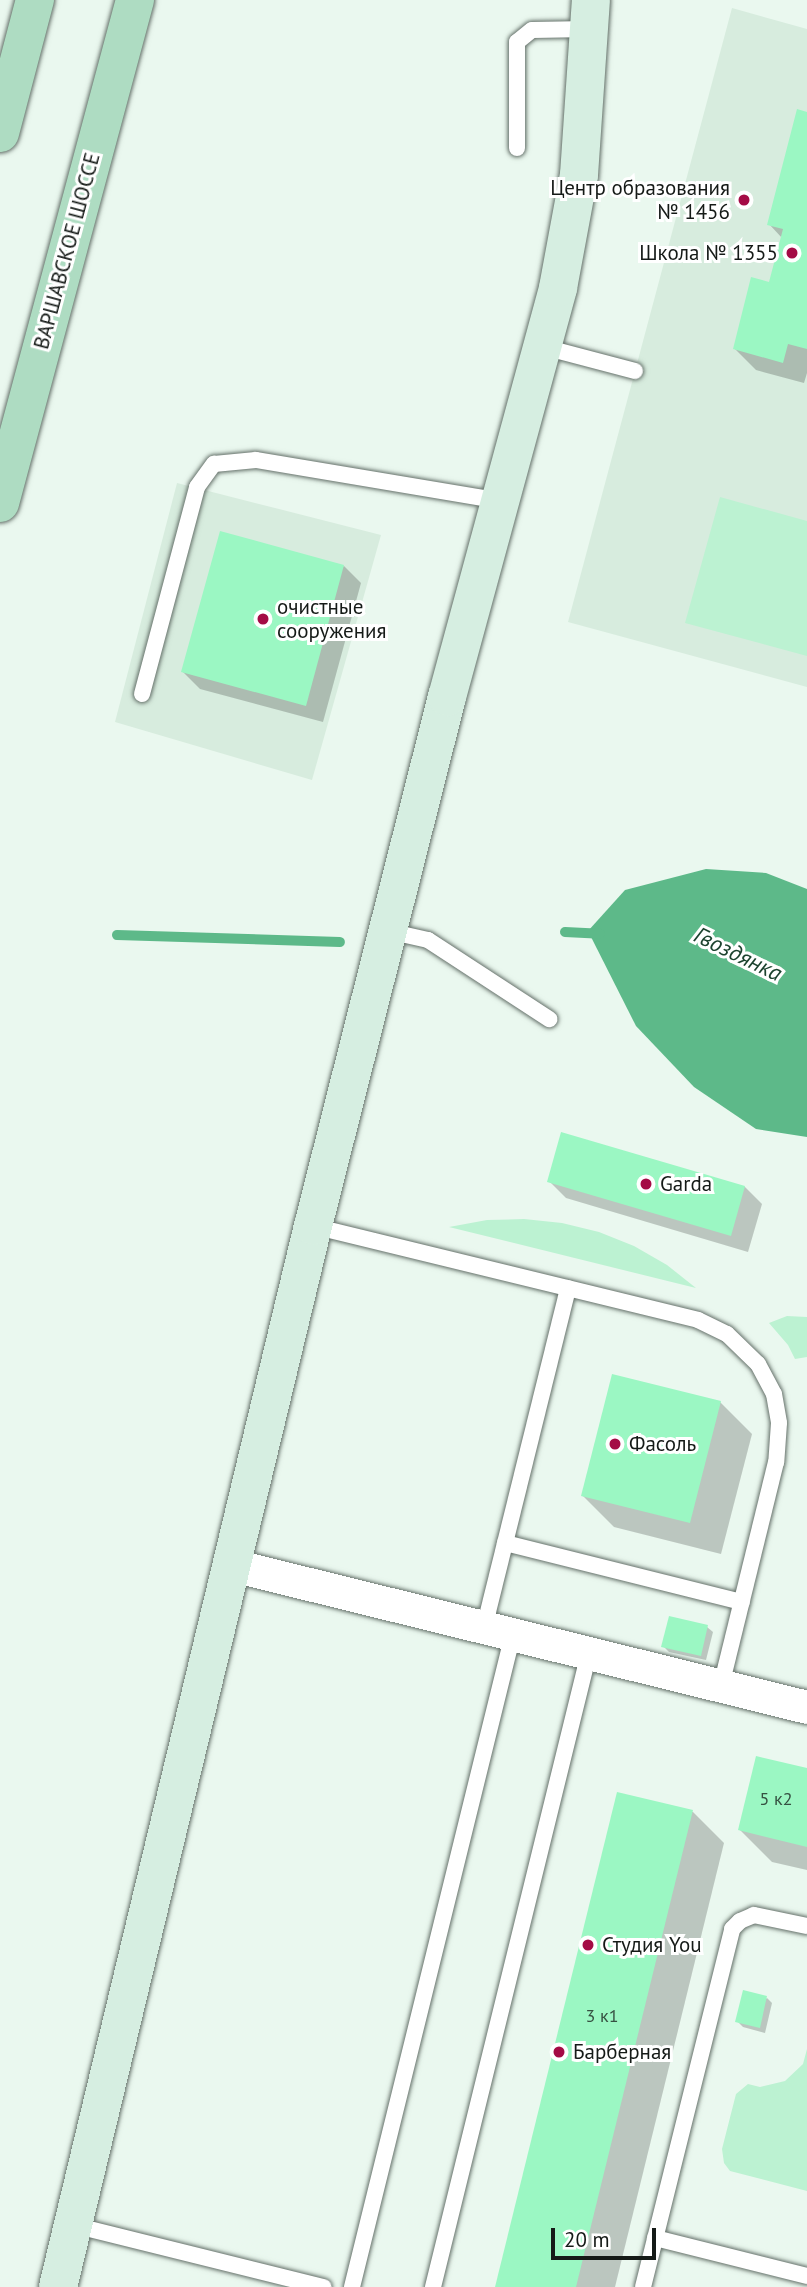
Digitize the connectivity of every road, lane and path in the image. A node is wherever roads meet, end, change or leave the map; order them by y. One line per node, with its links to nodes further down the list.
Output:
1 (35, 0): 4 (main road)
2 (135, 0): 9 (main road, ВАРШАВСКОЕ ШОССЕ)
3 (590, 14): 5 (lane); 6 (street)
4 (0, 133)
5 (517, 148)
6 (544, 347): 7 (lane); 8 (street)
7 (635, 371)
8 (501, 501): 10 (lane); 11 (street)
9 (0, 503)
10 (142, 694)
11 (388, 932): 12 (lane); 13 (street)
12 (550, 1019)
13 (313, 1226): 14 (lane); 16 (street)
14 (568, 1288): 15 (lane); 17 (lane)
15 (505, 1543): 17 (lane); 18 (lane)
16 (232, 1565): 18 (street); 23 (street)
17 (742, 1602): 20 (lane)
18 (499, 1631): 19 (street); 28 (lane)
19 (589, 1653): 20 (street); 29 (lane)
20 (721, 1686): 21 (street)
21 (807, 1707)
22 (807, 1926): 24 (lane)
23 (73, 2225): 26 (street); 27 (lane)
24 (655, 2238): 25 (lane); 30 (lane)
25 (807, 2276)
26 (58, 2287)
27 (323, 2287)
28 (352, 2287)
29 (433, 2287)
30 (643, 2287)

